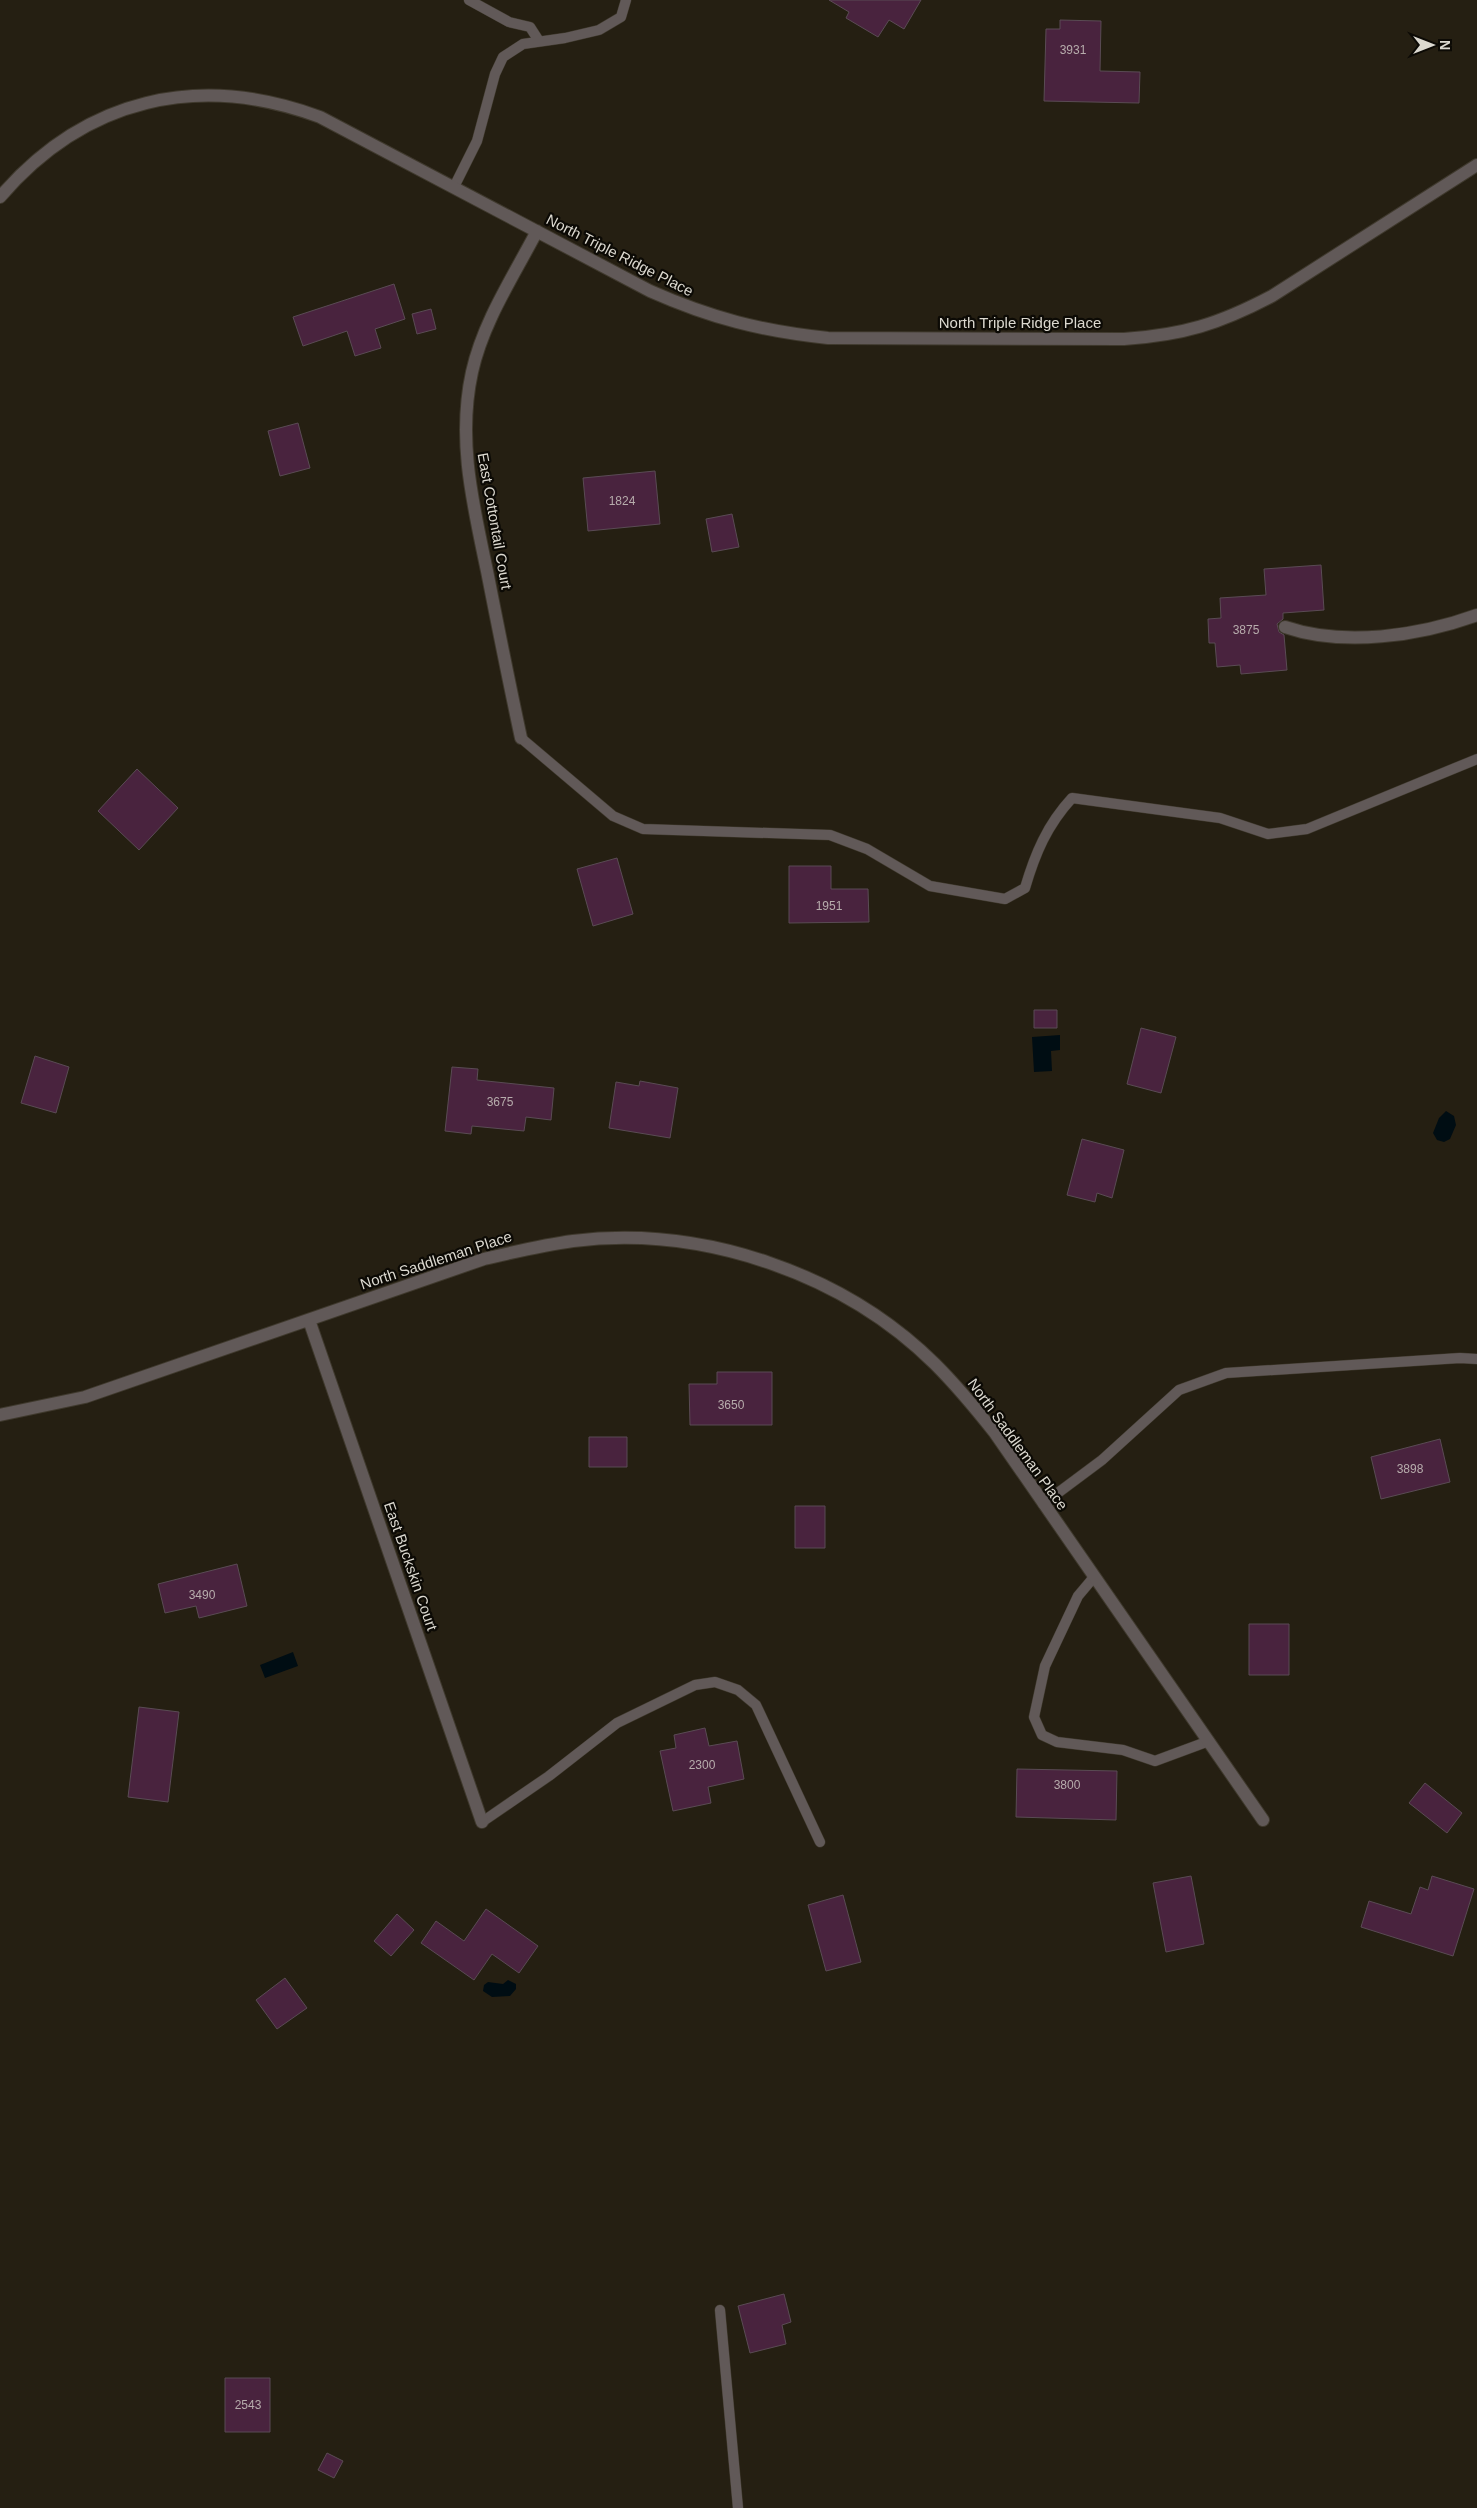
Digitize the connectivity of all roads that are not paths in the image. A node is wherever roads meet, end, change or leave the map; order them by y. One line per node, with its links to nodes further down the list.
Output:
1 (469, 0): 3 (lane)
2 (626, 0): 3 (lane)
3 (540, 41): 5 (lane)
4 (1477, 164): 7 (street, North Triple Ridge Place)
5 (454, 187): 6 (street, North Triple Ridge Place); 7 (street, North Triple Ridge Place)
6 (0, 197)
7 (537, 231): 10 (street, East Cottontail Court)
8 (1477, 615): 9 (street)
9 (1285, 627)
10 (520, 738): 11 (lane)
11 (1477, 759)
12 (309, 1320): 14 (street, North Saddleman Place); 15 (street, North Saddleman Place); 19 (street, East Buckskin Court)
13 (1477, 1359): 15 (lane)
14 (0, 1415)
15 (1043, 1504): 16 (street, North Saddleman Place)
16 (1094, 1577): 17 (street, North Saddleman Place); 17 (lane)
17 (1209, 1741): 18 (street, North Saddleman Place)
18 (1263, 1820)
19 (482, 1822): 20 (lane)
20 (820, 1842)
21 (720, 2310): 22 (lane)
22 (738, 2508)

